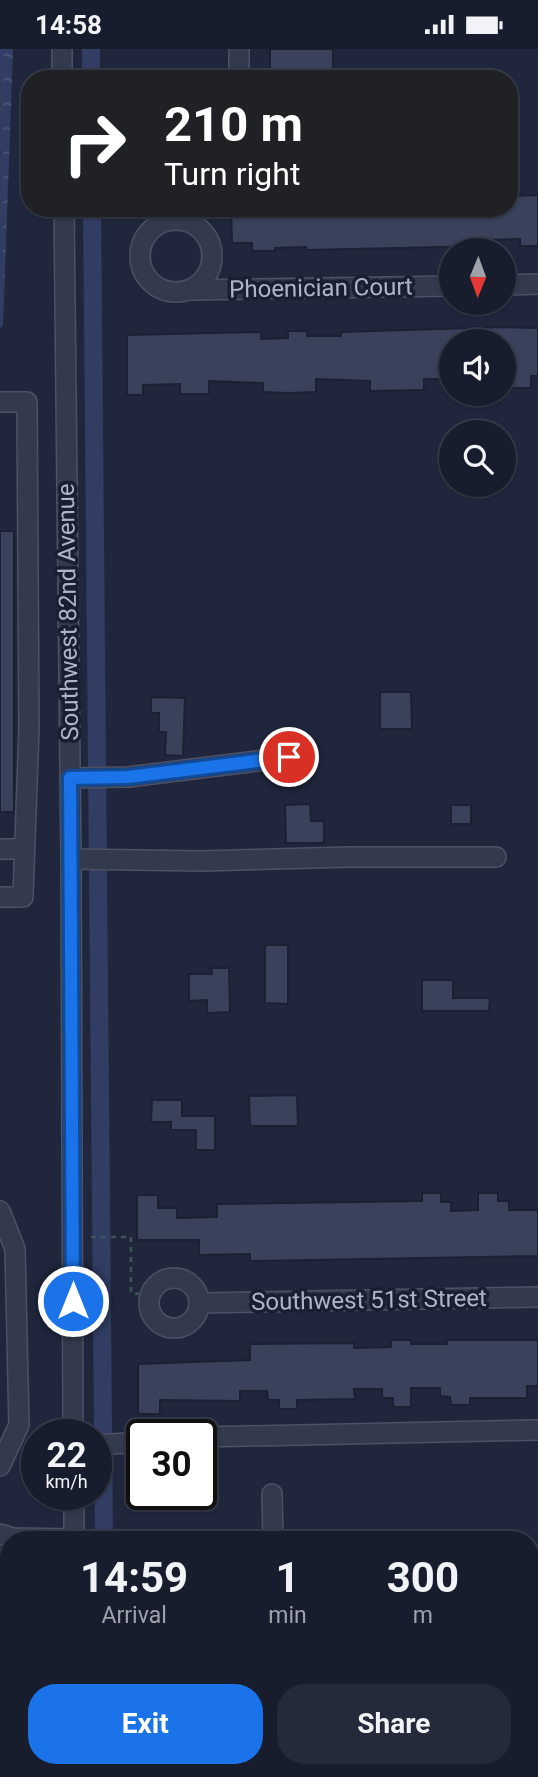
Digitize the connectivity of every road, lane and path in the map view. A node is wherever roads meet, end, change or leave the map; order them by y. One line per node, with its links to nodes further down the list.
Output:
1 (62, 49): 3 (street)
2 (239, 49): 4 (street)
3 (62, 70)
4 (239, 70)
5 (64, 217): 12 (street, Southwest 82nd Avenue)
6 (538, 284): 7 (street)
7 (516, 285)
8 (439, 286): 9 (street, Phoenician Court)
9 (191, 290)
10 (0, 402): 14 (street)
11 (289, 757): 12 (street)
12 (79, 778): 16 (street, Southwest 82nd Avenue)
13 (0, 849): 14 (street)
14 (24, 849): 17 (street)
15 (496, 857): 16 (street)
16 (71, 859): 23 (street, Southwest 82nd Avenue)
17 (0, 897)
18 (0, 1211): 26 (street)
19 (97, 1237): 20 (path)
20 (140, 1293)
21 (538, 1297): 22 (street, Southwest 51st Street)
22 (200, 1303)
23 (73, 1419)
24 (538, 1430): 25 (street)
25 (217, 1437)
26 (0, 1466)
27 (272, 1494): 30 (street)
28 (74, 1510): 29 (street)
29 (74, 1531)
30 (273, 1531)

